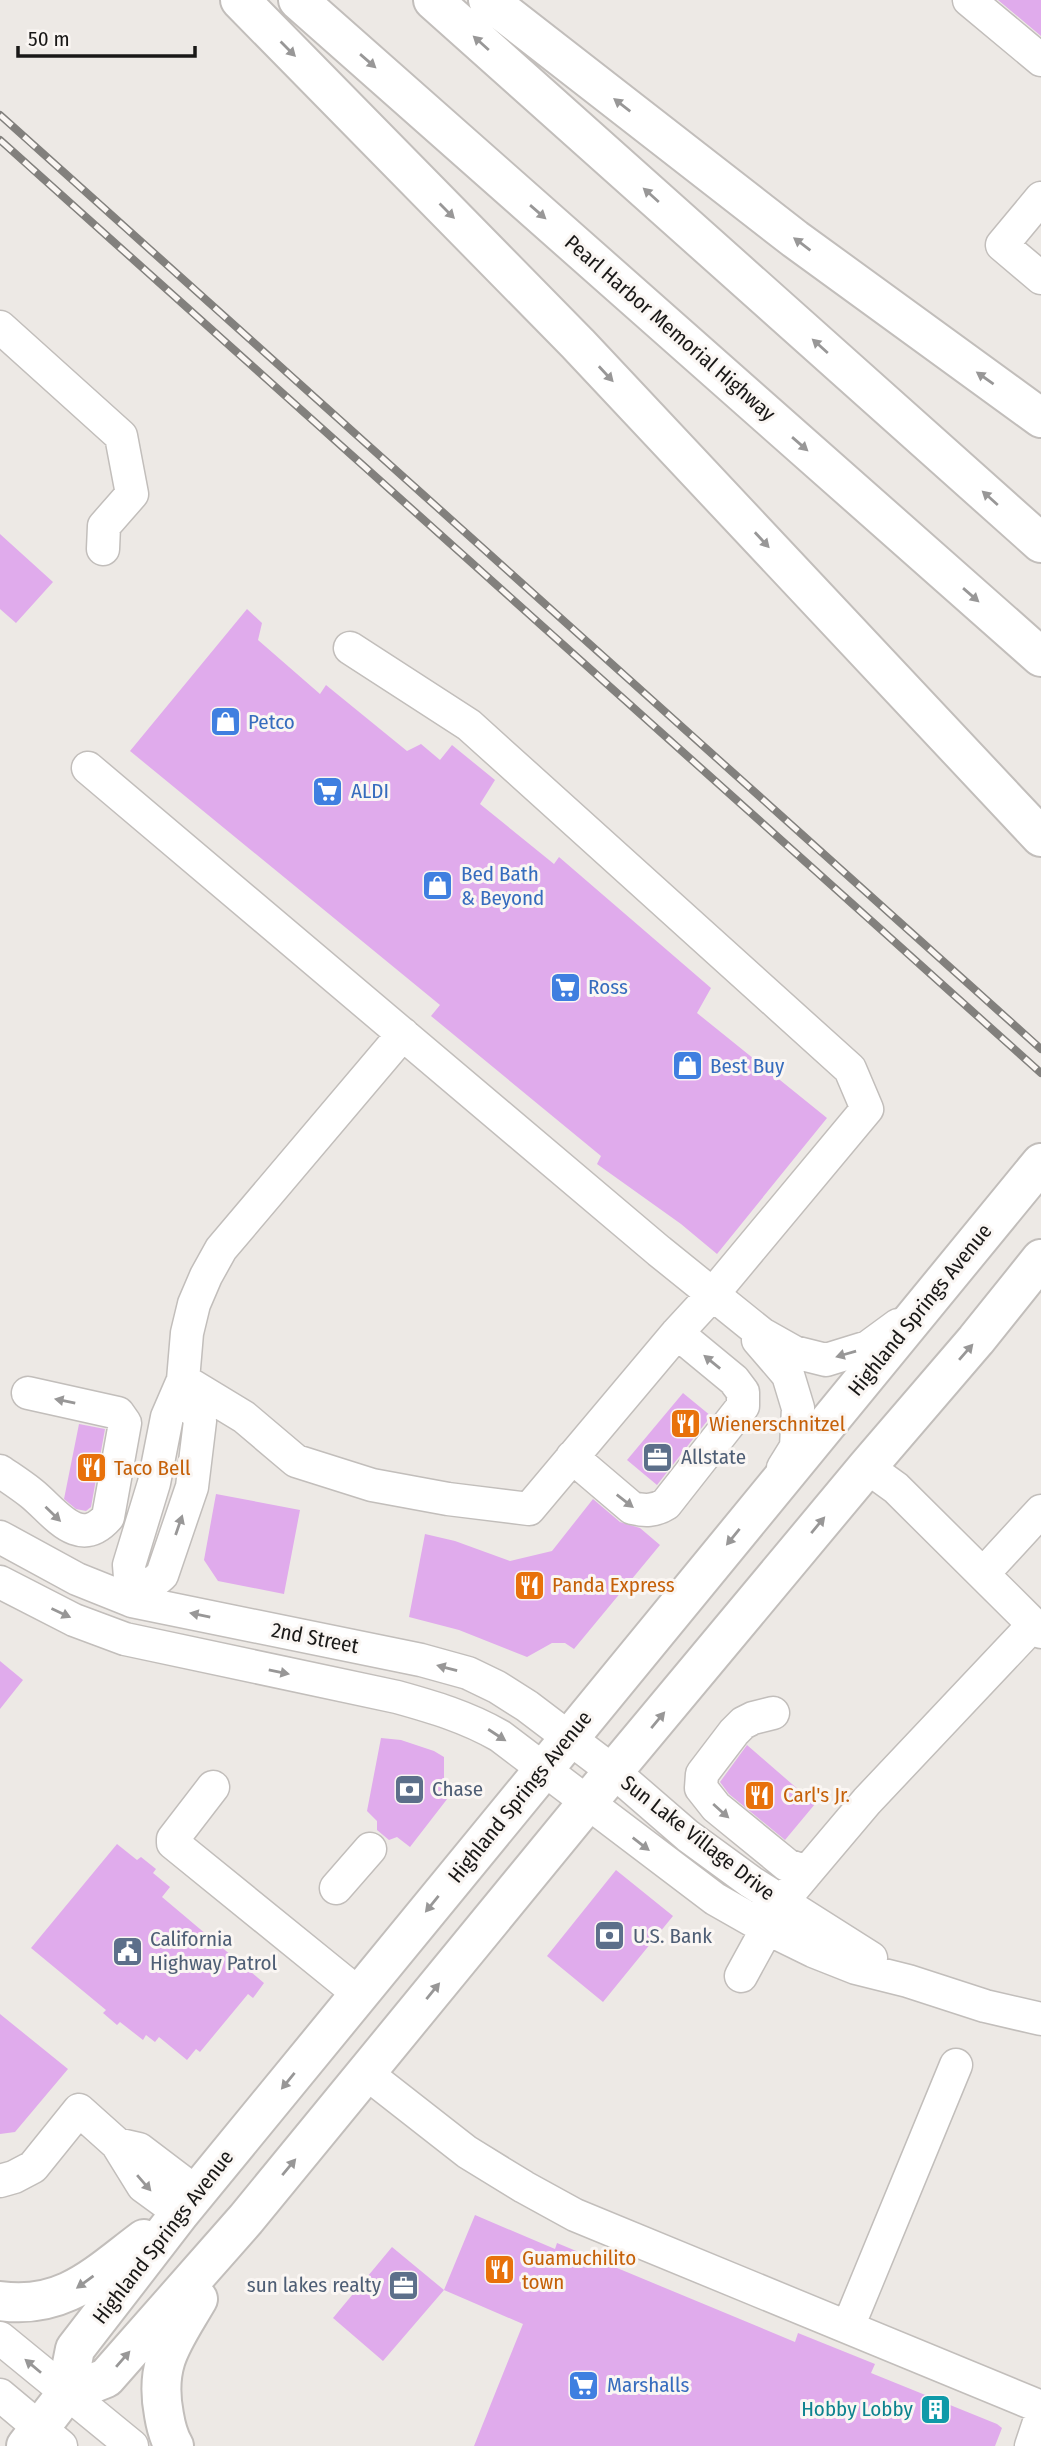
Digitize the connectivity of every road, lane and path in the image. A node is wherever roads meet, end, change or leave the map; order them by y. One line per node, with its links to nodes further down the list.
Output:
1 (240, 0): 16 (main road, one-way to 16)
2 (298, 0): 14 (main road, Pearl Harbor Memorial Highway, one-way to 14)
3 (433, 0): 11 (main road, one-way to 3)
4 (488, 0): 10 (main road, one-way to 4)
5 (969, 0): 6 (street)
6 (1041, 60)
7 (1041, 198): 8 (street)
8 (1041, 278)
9 (0, 327): 12 (street)
10 (1041, 418)
11 (1041, 543)
12 (103, 549)
13 (350, 648): 20 (street)
14 (1041, 657)
15 (88, 768): 17 (street)
16 (1041, 837)
17 (403, 1034): 20 (street); 24 (street)
18 (1041, 1163): 21 (main road, Highland Springs Avenue)
19 (1041, 1259): 27 (main road, one-way to 19)
20 (712, 1295): 22 (street); 23 (street)
21 (924, 1306): 22 (street, one-way to 22); 29 (main road, Highland Springs Avenue)
22 (736, 1315): 29 (street)
23 (677, 1333): 26 (street); 26 (street, one-way to 23)
24 (183, 1380): 26 (street); 34 (street)
25 (28, 1393): 28 (street, one-way to 25)
26 (572, 1457)
27 (867, 1467): 32 (street); 39 (main road, one-way to 27)
28 (0, 1471)
29 (763, 1501): 37 (main road, Highland Springs Avenue, one-way to 37)
30 (1041, 1511): 32 (street)
31 (0, 1537): 34 (street, 2nd Street)
32 (983, 1574): 35 (street)
33 (0, 1582): 38 (street, 2nd Street, one-way to 38)
34 (132, 1601): 37 (street, 2nd Street, one-way to 34)
35 (1037, 1628): 43 (street)
36 (774, 1713): 43 (street, one-way to 43)
37 (568, 1738): 38 (main road, Highland Springs Avenue); 39 (street, 2nd Street)
38 (543, 1769): 41 (street, 2nd Street); 47 (main road, Highland Springs Avenue, one-way to 47)
39 (614, 1772): 41 (main road); 45 (street, Sun Lake Village Drive)
40 (213, 1787): 47 (street)
41 (587, 1802): 45 (street, Sun Lake Village Drive, one-way to 45); 50 (main road, one-way to 41)
42 (370, 1849): 44 (street)
43 (807, 1872): 45 (street)
44 (336, 1888)
45 (774, 1915): 46 (street); 48 (street)
46 (741, 1976)
47 (359, 1994): 52 (main road, Highland Springs Avenue, one-way to 52)
48 (1041, 2019)
49 (956, 2065): 55 (street)
50 (366, 2073): 53 (main road, one-way to 50); 55 (street)
51 (0, 2181): 52 (street)
52 (188, 2203): 54 (main road, one-way to 54); 57 (main road, Highland Springs Avenue)
53 (246, 2220): 57 (main road, one-way to 53); 63 (main road)
54 (0, 2301)
55 (848, 2328): 59 (street)
56 (0, 2339): 57 (street, one-way to 56)
57 (66, 2394): 61 (main road, Highland Springs Avenue); 62 (street)
58 (0, 2395): 61 (street)
59 (1041, 2407)
60 (1041, 2416): 64 (street)
61 (43, 2440)
62 (132, 2446)
63 (174, 2446)
64 (1031, 2446)

